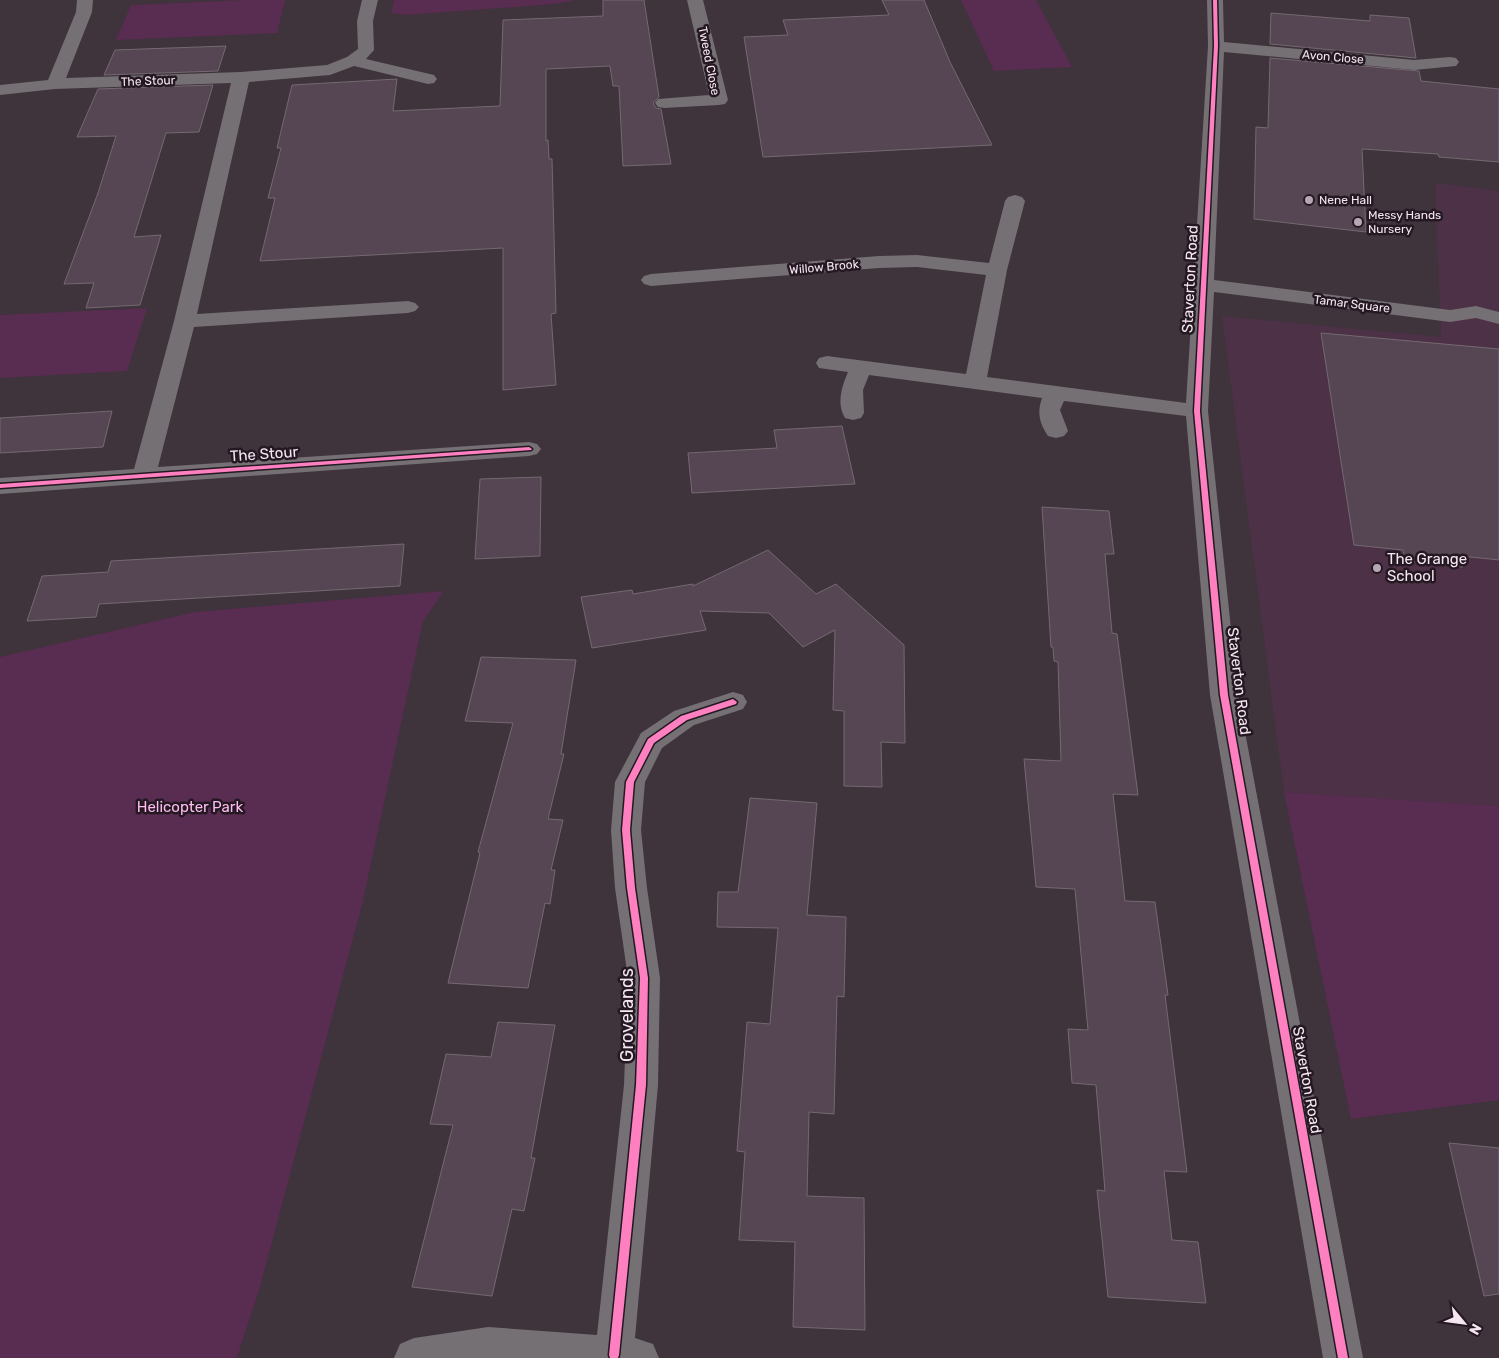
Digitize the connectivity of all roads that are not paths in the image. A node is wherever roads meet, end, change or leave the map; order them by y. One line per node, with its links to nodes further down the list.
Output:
1 (84, 0): 10 (street)
2 (370, 0): 6 (street)
3 (696, 0): 12 (street, Tweed Close)
4 (1215, 0): 5 (street, Staverton Road)
5 (1216, 46): 7 (street, Avon Close); 16 (street, Staverton Road)
6 (354, 61): 8 (street, The Stour); 9 (street)
7 (1450, 62)
8 (241, 77): 10 (street, The Stour); 19 (street)
9 (428, 79)
10 (55, 84): 11 (street, The Stour)
11 (0, 90)
12 (664, 103)
13 (1015, 201): 14 (street)
14 (997, 270): 15 (street, Willow Brook); 22 (street)
15 (651, 280)
16 (1204, 285): 18 (street, Tamar Square); 24 (street, Staverton Road)
17 (408, 307): 19 (street)
18 (1499, 318)
19 (185, 321): 28 (street)
20 (827, 363): 21 (street)
21 (862, 368): 22 (street); 25 (street)
22 (975, 383): 23 (street)
23 (1054, 393): 24 (street); 26 (street)
24 (1197, 411): 33 (street, Staverton Road)
25 (853, 413)
26 (1056, 431)
27 (529, 449): 28 (street, The Stour)
28 (144, 476): 29 (street, The Stour)
29 (0, 486)
30 (733, 702): 31 (street, Grovelands)
31 (626, 1357): 32 (street, Grovelands)
32 (414, 1358)
33 (1343, 1358)

